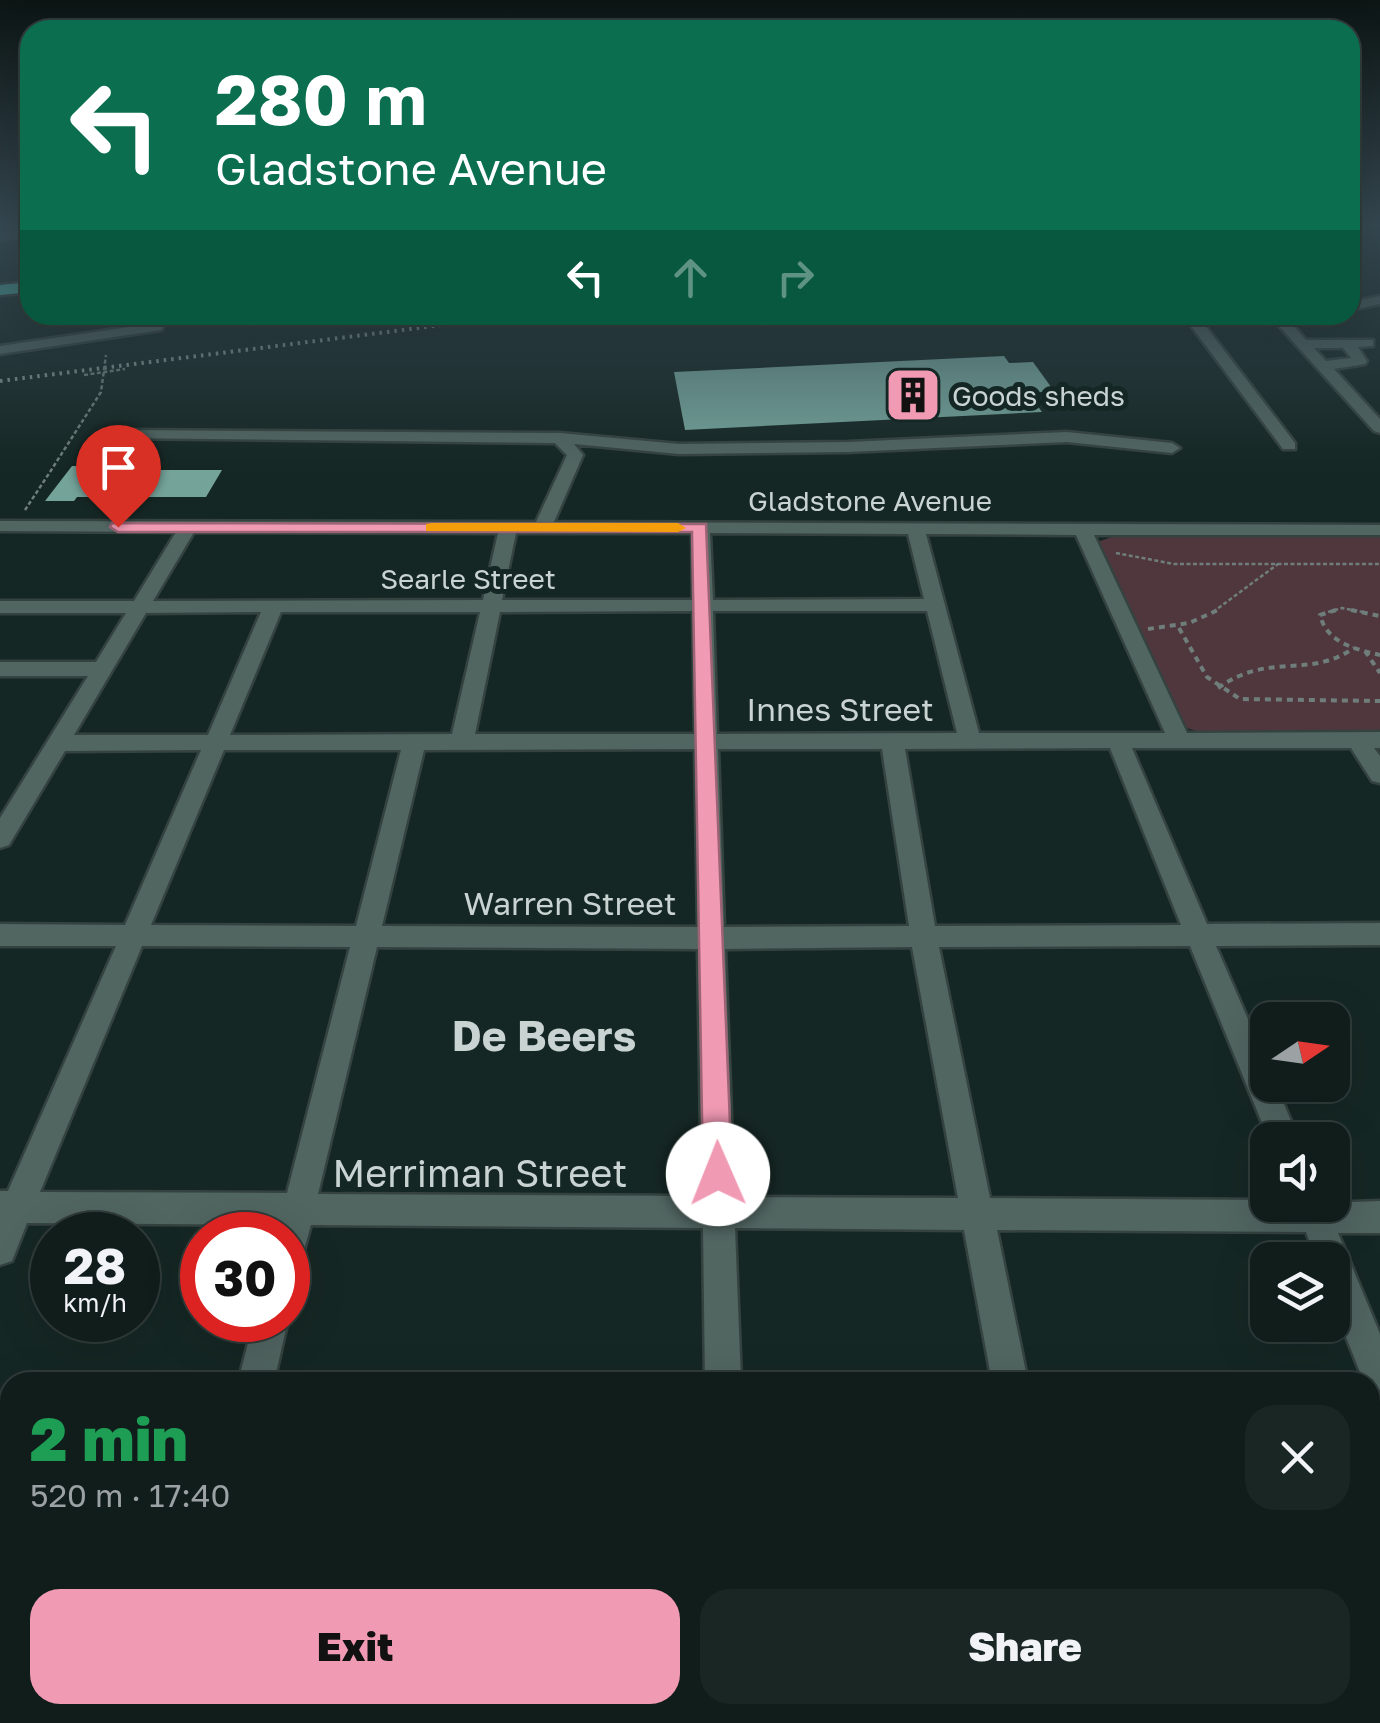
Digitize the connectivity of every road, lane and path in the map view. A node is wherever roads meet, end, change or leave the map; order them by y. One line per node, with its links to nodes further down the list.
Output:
1 (132, 325): 4 (street)
2 (1198, 325): 18 (street)
3 (1284, 325): 7 (street)
4 (101, 333): 5 (street); 9 (street)
5 (0, 342)
6 (1368, 343): 8 (street)
7 (1302, 344): 8 (street); 11 (street)
8 (1348, 344): 11 (street)
9 (0, 350)
10 (106, 354): 13 (path, bridge)
11 (1323, 366): 15 (street)
12 (125, 370): 13 (path)
13 (106, 372): 14 (path); 20 (path, bridge)
14 (84, 375)
15 (1380, 428)
16 (126, 434): 17 (street)
17 (560, 438): 19 (street); 22 (street)
18 (1289, 446)
19 (1172, 448)
20 (7, 526): 21 (street, Gladstone Avenue)
21 (188, 527): 24 (street, Gladstone Avenue); 33 (street)
22 (543, 527): 24 (street, Gladstone Avenue); 25 (street, Gladstone Avenue)
23 (915, 527): 25 (street, Gladstone Avenue); 26 (street, Gladstone Avenue); 32 (street)
24 (508, 528): 35 (street)
25 (700, 528): 31 (street)
26 (1082, 528): 27 (street, Gladstone Avenue); 28 (street)
27 (1380, 530)
28 (1091, 549): 29 (path); 39 (street)
29 (1278, 564): 30 (path); 38 (path)
30 (1380, 564)
31 (702, 605): 32 (street, Searle Street); 35 (street, Searle Street); 54 (street)
32 (936, 605): 49 (street)
33 (142, 606): 34 (street, Searle Street); 36 (street, Searle Street); 43 (street)
34 (274, 606): 35 (street, Searle Street); 56 (street)
35 (491, 606): 53 (street)
36 (0, 607)
37 (1380, 616): 40 (path)
38 (1180, 628): 39 (path); 46 (path)
39 (1128, 629): 51 (street)
40 (1354, 648): 41 (path); 46 (path)
41 (1366, 651): 42 (path); 45 (path)
42 (1380, 654)
43 (105, 669): 44 (street); 57 (street)
44 (0, 670)
45 (1380, 673)
46 (1218, 688): 47 (path)
47 (1380, 701)
48 (1369, 740): 51 (street, Innes Street); 58 (street)
49 (970, 741): 50 (street, Innes Street); 55 (street, Innes Street)
50 (1118, 741): 51 (street, Innes Street); 60 (street)
51 (1180, 741)
52 (414, 742): 53 (street, Innes Street); 56 (street, Innes Street); 64 (street)
53 (462, 742): 54 (street, Innes Street)
54 (706, 742): 55 (street, Innes Street); 65 (street)
55 (892, 742): 66 (street)
56 (213, 743): 57 (street, Innes Street); 63 (street)
57 (60, 744): 59 (street)
58 (1380, 776)
59 (4, 826)
60 (1198, 934): 61 (street, Warren Street); 66 (street, Warren Street); 67 (street)
61 (1380, 934)
62 (0, 935): 63 (street, Warren Street)
63 (134, 936): 64 (street, Warren Street); 68 (street)
64 (366, 936): 65 (street, Warren Street); 69 (street)
65 (711, 938): 66 (street, Warren Street); 71 (street)
66 (924, 938): 72 (street)
67 (1276, 1122)
68 (9, 1207): 69 (street, Merriman Street); 76 (street)
69 (297, 1211): 71 (street, Merriman Street)
70 (1250, 1213): 72 (street, Merriman Street)
71 (719, 1214): 72 (street, Merriman Street); 79 (street)
72 (978, 1215): 80 (street)
73 (1350, 1215): 74 (street, Merriman Street)
74 (1380, 1218)
75 (1318, 1222): 81 (street)
76 (0, 1249)
77 (266, 1342): 78 (street)
78 (258, 1372)
79 (723, 1372)
80 (1008, 1372)
81 (1378, 1372)

